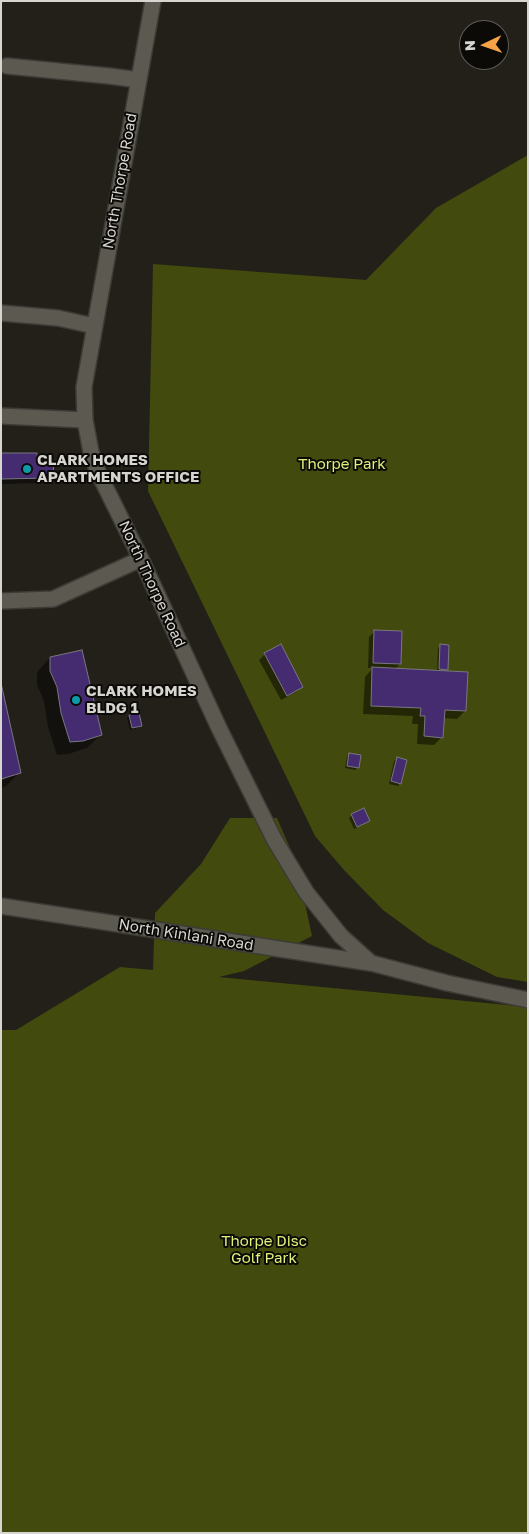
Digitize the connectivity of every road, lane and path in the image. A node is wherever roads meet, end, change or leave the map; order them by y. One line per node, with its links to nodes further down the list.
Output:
1 (153, 1): 3 (street, North Thorpe Road)
2 (6, 66): 3 (street)
3 (139, 80): 5 (street, North Thorpe Road)
4 (1, 313): 5 (street)
5 (94, 326): 7 (street, North Thorpe Road)
6 (1, 416): 7 (street)
7 (85, 420): 8 (street, North Thorpe Road)
8 (141, 558): 9 (street); 11 (street, North Thorpe Road)
9 (1, 601)
10 (1, 906): 11 (street, North Kinlani Road)
11 (370, 963): 12 (street, North Thorpe Road)
12 (528, 1000)

